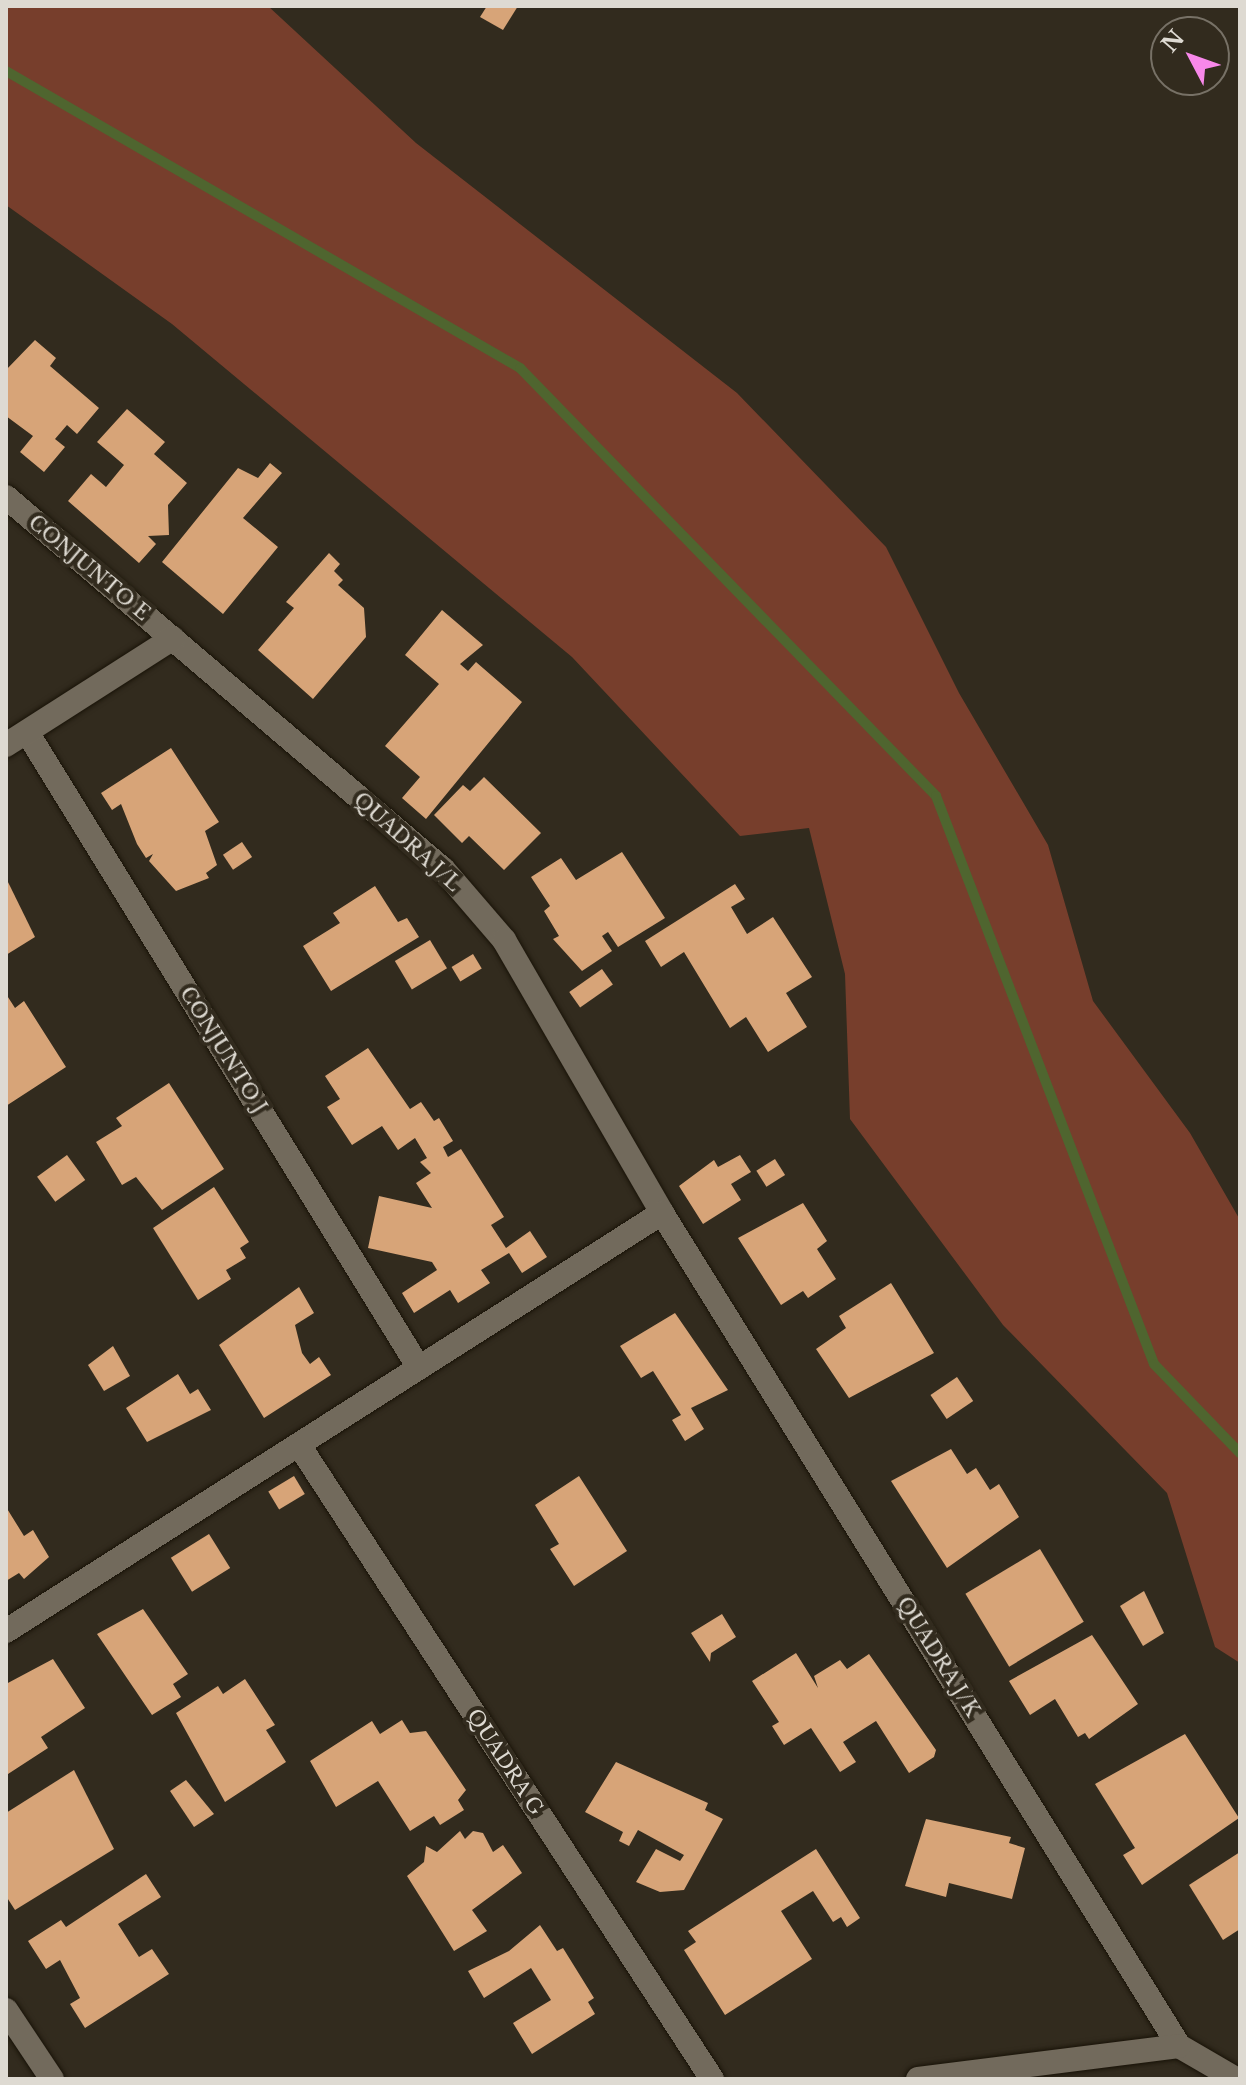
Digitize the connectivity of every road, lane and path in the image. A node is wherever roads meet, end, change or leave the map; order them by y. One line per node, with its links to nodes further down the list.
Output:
1 (6, 497): 2 (street, CONJUNTO E)
2 (173, 638): 3 (street); 5 (street, QUADRA J/L)
3 (27, 732): 4 (street); 6 (street, CONJUNTO J)
4 (6, 745)
5 (662, 1213): 6 (street); 10 (street, QUADRA J/K)
6 (419, 1368): 7 (street)
7 (299, 1445): 8 (street); 12 (street, QUADRA G)
8 (6, 1631)
9 (6, 2010): 11 (street)
10 (1179, 2046): 13 (street); 14 (street, QUADRA J/K)
11 (52, 2079)
12 (712, 2079)
13 (918, 2079)
14 (1236, 2079)

